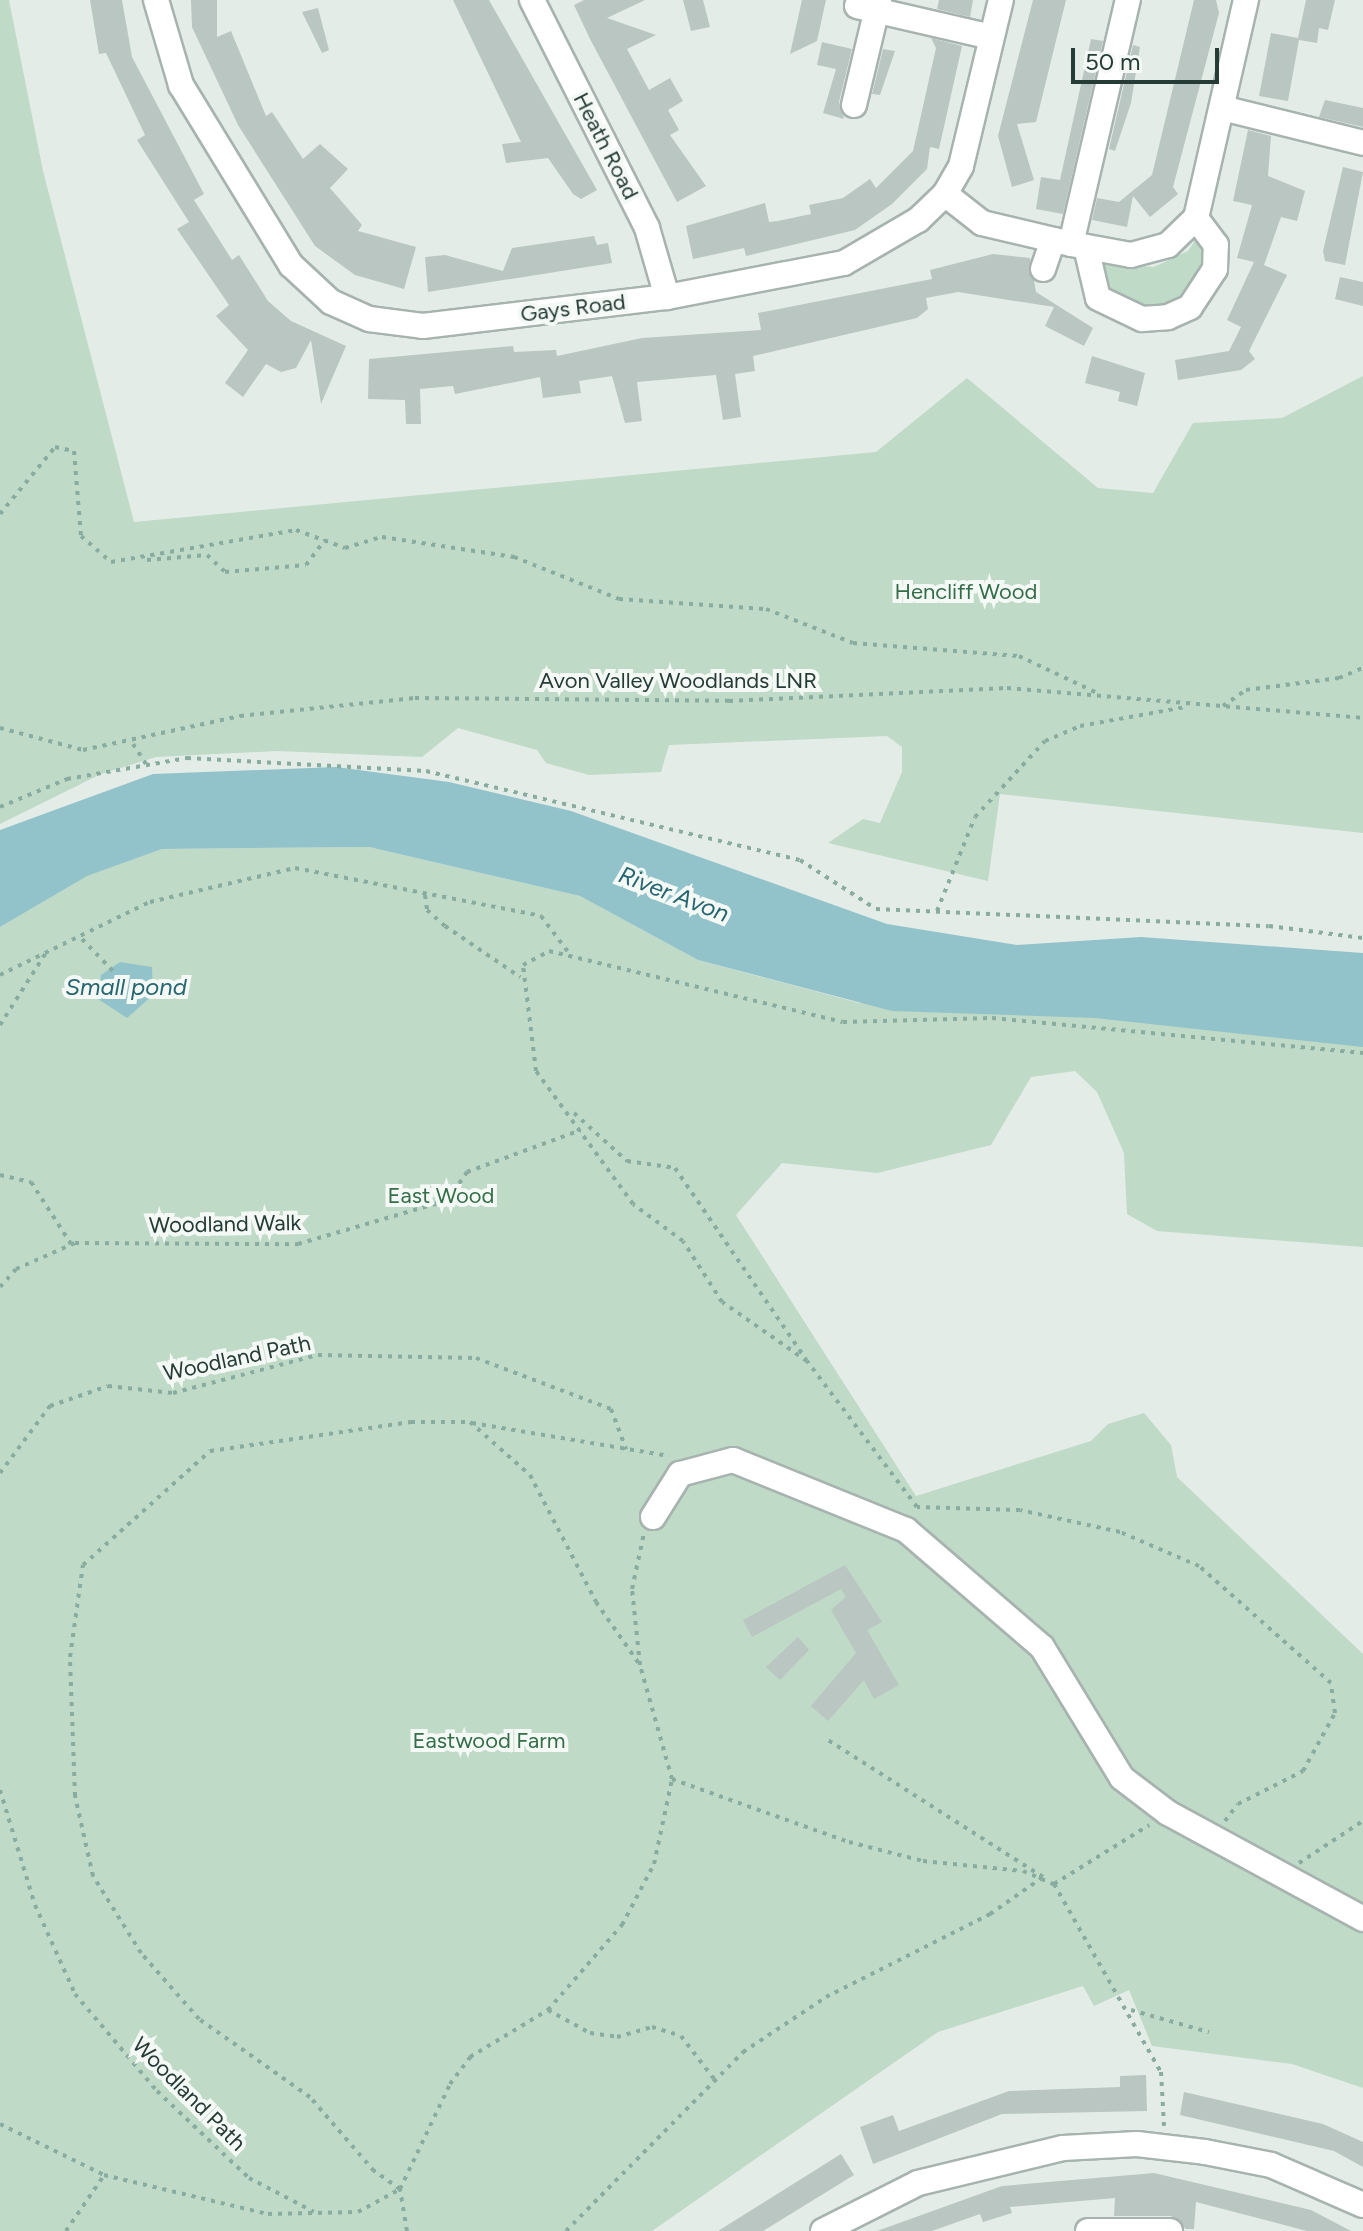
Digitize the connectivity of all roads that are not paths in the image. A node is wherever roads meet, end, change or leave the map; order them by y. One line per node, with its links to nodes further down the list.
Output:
1 (156, 0): 15 (street, Gays Road)
2 (532, 0): 15 (street, Heath Road)
3 (1001, 0): 7 (street, Gays Road)
4 (1128, 0): 13 (street)
5 (1246, 0): 9 (street)
6 (871, 6): 7 (street); 8 (street)
7 (991, 37): 11 (street, Gays Road)
8 (854, 105)
9 (1222, 108): 10 (street); 12 (street)
10 (1363, 143)
11 (945, 194): 13 (street); 15 (street, Gays Road)
12 (1196, 218): 13 (street); 13 (street)
13 (1070, 244): 14 (street)
14 (1043, 269)
15 (667, 297)
16 (653, 1517): 17 (street)
17 (1363, 1919)
18 (1363, 2205): 19 (street)
19 (823, 2231)
20 (1088, 2231): 21 (street)
21 (1170, 2231)

